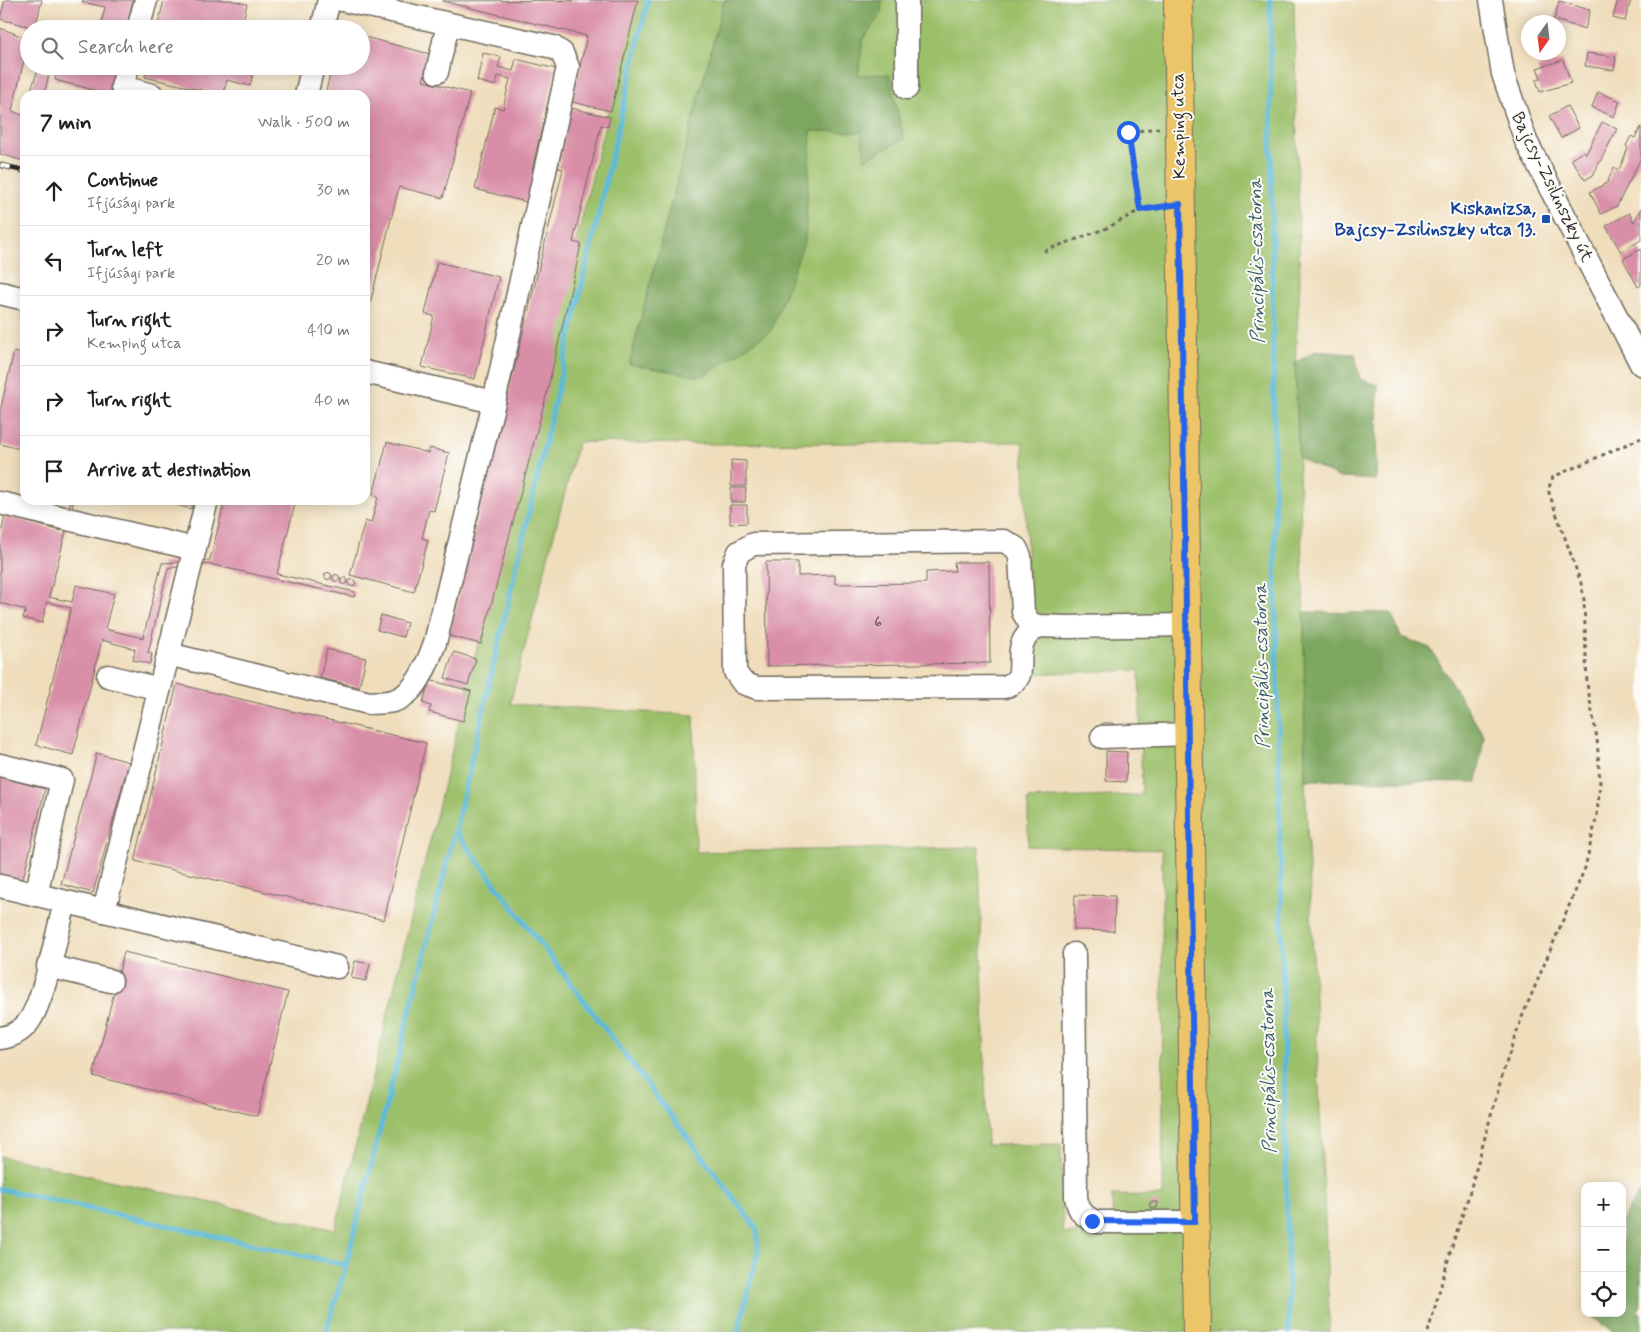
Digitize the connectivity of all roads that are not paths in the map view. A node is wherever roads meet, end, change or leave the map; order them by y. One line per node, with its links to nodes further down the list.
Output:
1 (146, 0): 7 (street)
2 (329, 0): 8 (street)
3 (342, 0): 9 (street)
4 (907, 0): 13 (street)
5 (1178, 0): 26 (main road, Kemping utca)
6 (1491, 0): 18 (street, Bajcsy-Zsilinszky út)
7 (140, 20)
8 (324, 20)
9 (448, 24): 10 (street); 20 (street)
10 (437, 72)
11 (126, 75): 14 (street)
12 (311, 75): 15 (street)
13 (907, 88)
14 (131, 90)
15 (307, 90)
16 (0, 293): 17 (street)
17 (20, 298)
18 (1641, 364)
19 (370, 373): 20 (street)
20 (494, 402): 28 (street)
21 (0, 503): 22 (street)
22 (20, 504)
23 (27, 505): 25 (street)
24 (206, 505): 25 (street)
25 (195, 549): 28 (street)
26 (1187, 625): 27 (street); 31 (main road, Kemping utca)
27 (1039, 626): 27 (street)
28 (168, 654): 30 (street)
29 (108, 676): 30 (street)
30 (159, 689): 37 (street)
31 (1188, 734): 32 (street); 43 (main road, Kemping utca)
32 (1102, 738)
33 (0, 765): 35 (street)
34 (0, 886): 35 (street)
35 (36, 895): 36 (street)
36 (65, 902): 37 (street); 39 (street)
37 (104, 911): 40 (street)
38 (1074, 954): 43 (street)
39 (48, 966): 41 (street); 42 (street)
40 (337, 967)
41 (111, 981)
42 (0, 1038)
43 (1195, 1222): 44 (main road, Kemping utca)
44 (1197, 1332)

